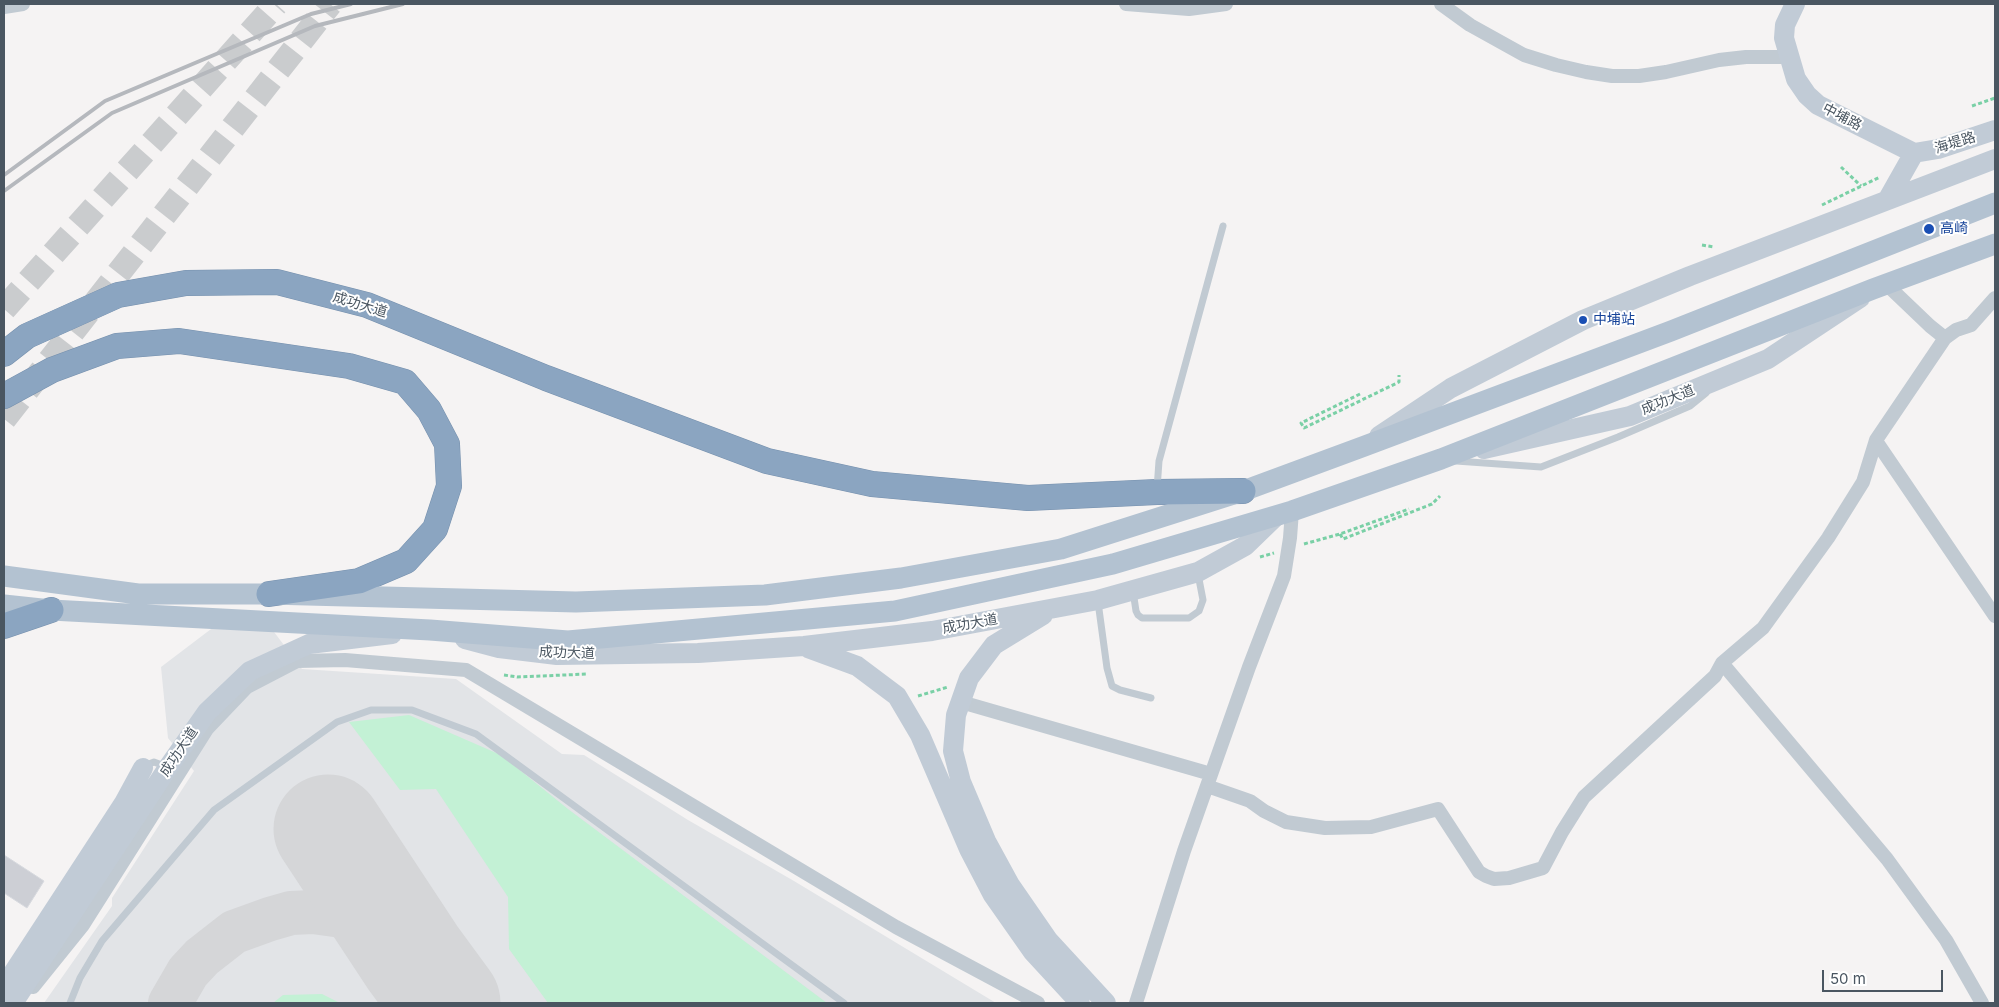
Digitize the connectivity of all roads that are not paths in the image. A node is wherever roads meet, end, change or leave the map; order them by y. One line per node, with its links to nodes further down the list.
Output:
1 (23, 4): 6 (street)
2 (1126, 4): 3 (street)
3 (1226, 4)
4 (1440, 4): 7 (street)
5 (1795, 4): 7 (main road, 中埔路)
6 (4, 7)
7 (1788, 57): 9 (main road, 中埔路)
8 (1995, 130): 9 (main road, 海堤路)
9 (1912, 158): 11 (main road)
10 (1995, 158): 11 (main road)
11 (1888, 199): 22 (main road)
12 (1995, 203): 22 (main road)
13 (1223, 226): 25 (lane)
14 (1995, 244): 15 (main road)
15 (1880, 286): 17 (street); 19 (main road, 成功大道); 23 (main road)
16 (1995, 298): 17 (street)
17 (1945, 338): 21 (street)
18 (4, 354): 25 (highway, 成功大道)
19 (1733, 374): 23 (main road, 成功大道); 23 (lane)
20 (4, 396): 30 (highway)
21 (1876, 441): 35 (street); 39 (street)
22 (1362, 447): 24 (main road)
23 (1441, 459): 26 (main road)
24 (1243, 491): 25 (highway, 成功大道); 30 (main road)
25 (1157, 492)
26 (1284, 514): 27 (main road, 成功大道); 37 (main road); 44 (street)
27 (1198, 572): 29 (main road, 成功大道); 29 (lane)
28 (4, 576): 30 (main road)
29 (1133, 590): 31 (main road, 成功大道)
30 (269, 594)
31 (1098, 600): 33 (main road, 成功大道); 41 (lane)
32 (4, 605): 34 (main road)
33 (1054, 609): 38 (main road, 成功大道); 40 (main road)
34 (51, 610): 36 (highway); 37 (main road)
35 (1995, 616)
36 (4, 626)
37 (430, 630): 38 (main road, 成功大道); 43 (main road, 成功大道)
38 (804, 646): 51 (main road)
39 (1722, 663): 44 (street); 54 (street)
40 (956, 694): 44 (street); 52 (main road)
41 (1150, 698)
42 (143, 768): 43 (lane); 45 (main road, 成功大道)
43 (165, 774): 46 (main road, 成功大道)
44 (1209, 780): 53 (street)
45 (4, 987)
46 (13, 1003)
47 (20, 1003): 50 (street)
48 (70, 1003): 49 (lane)
49 (844, 1003)
50 (1038, 1003)
51 (1080, 1003)
52 (1106, 1003)
53 (1136, 1003)
54 (1982, 1003)

